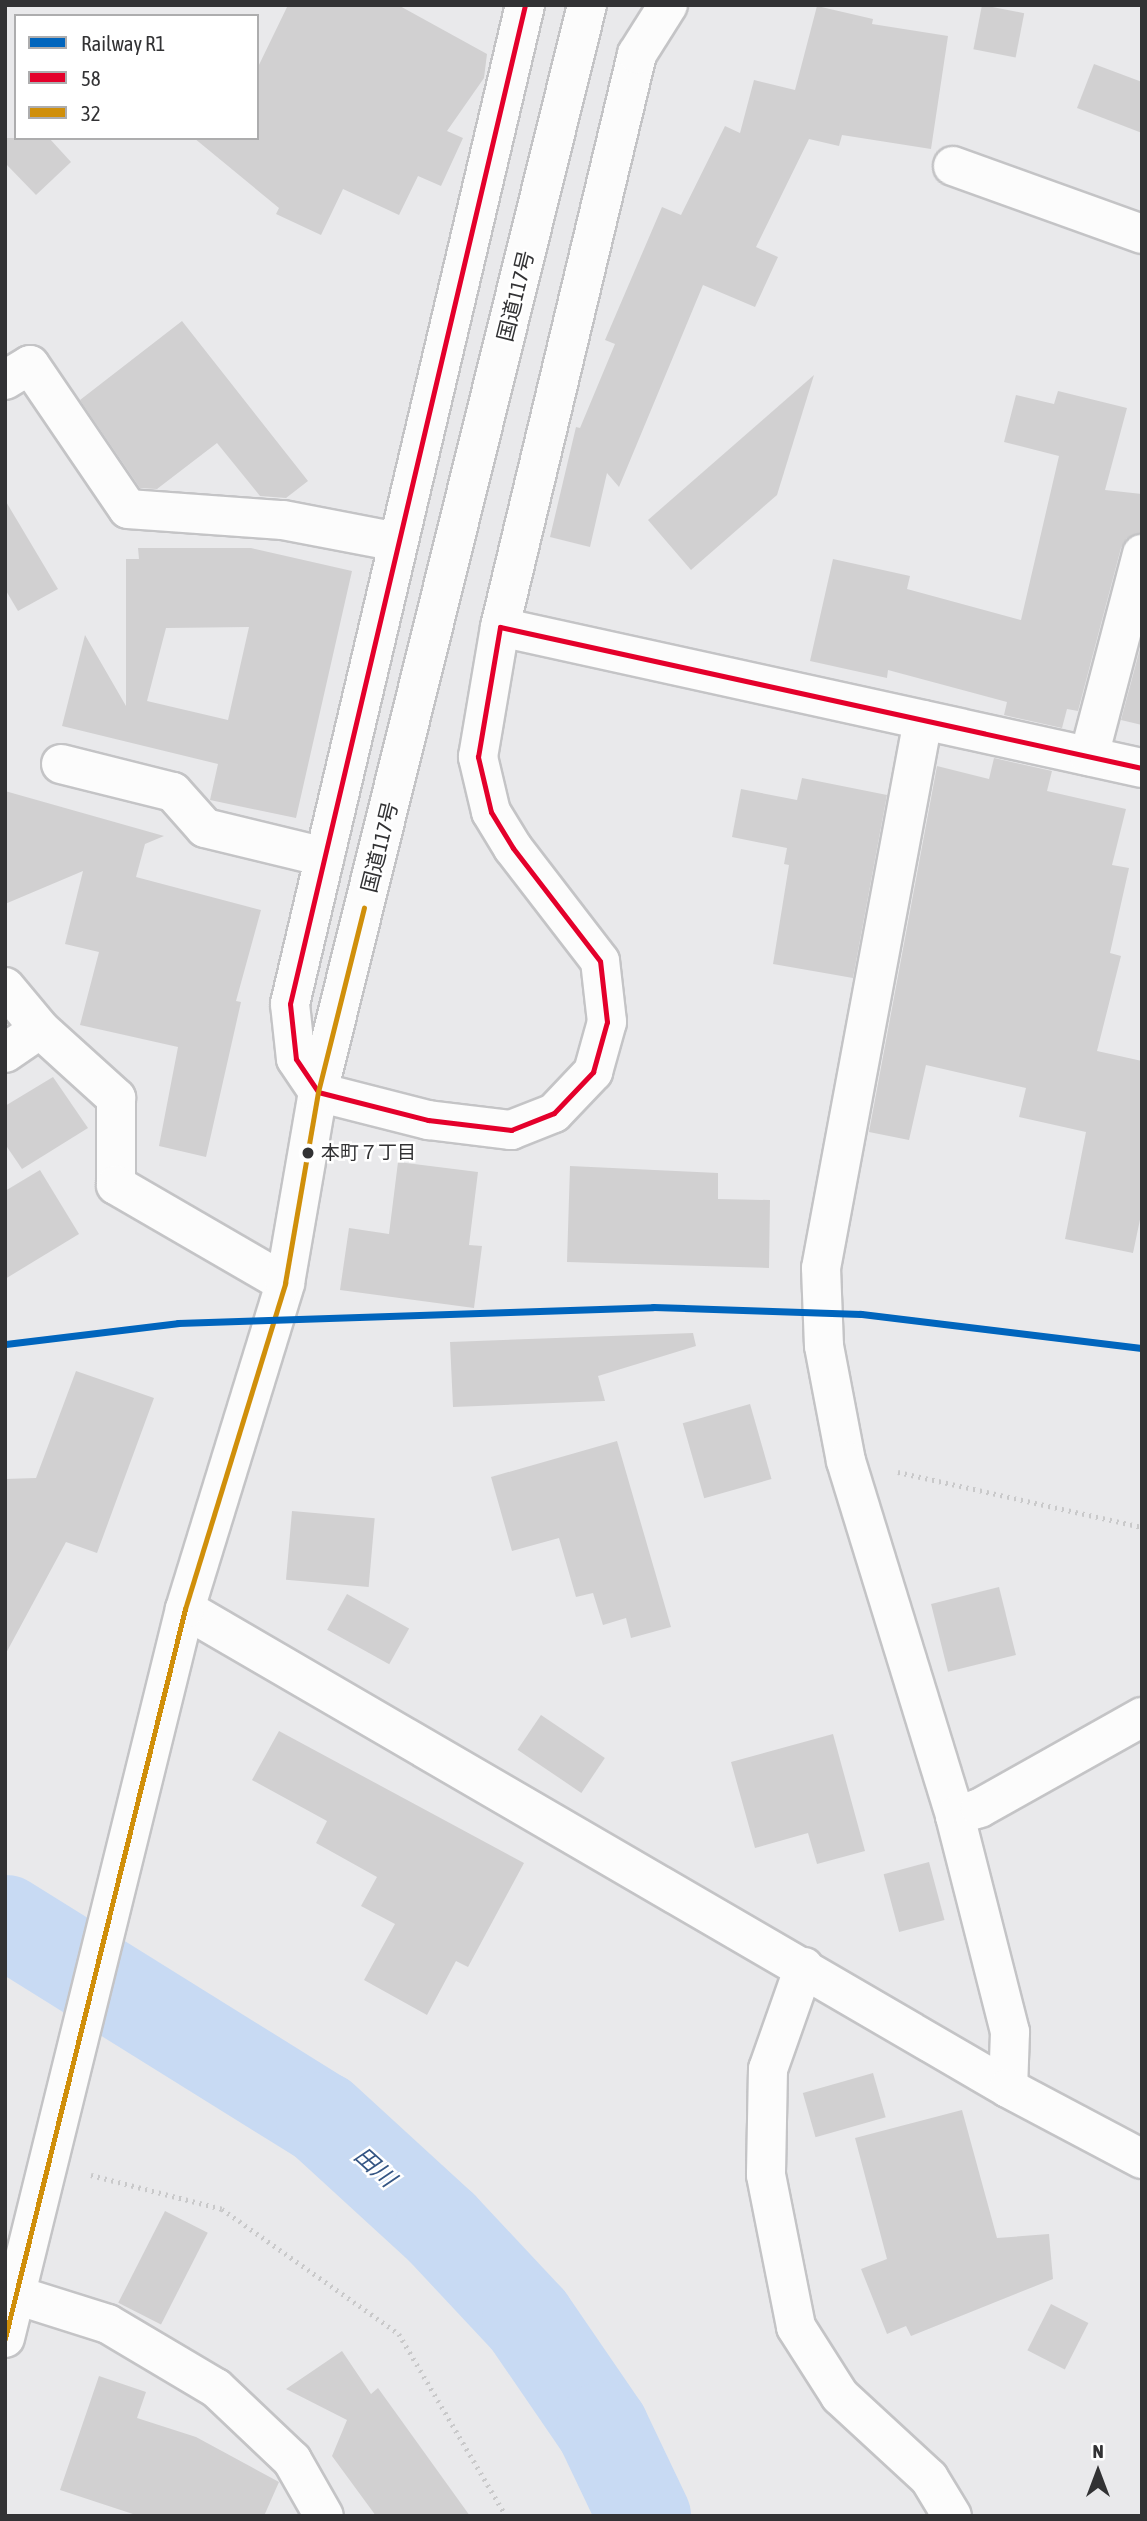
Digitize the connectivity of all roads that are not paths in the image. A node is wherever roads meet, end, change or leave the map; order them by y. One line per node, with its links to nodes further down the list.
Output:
1 (525, 5): 7 (main road)
2 (587, 5): 18 (main road, 国道117号)
3 (668, 5): 9 (main road)
4 (953, 166): 5 (main road)
5 (1142, 234)
6 (5, 380): 7 (main road)
7 (397, 542): 14 (main road)
8 (1142, 554): 11 (main road)
9 (500, 627): 10 (main road); 18 (main road)
10 (923, 720): 11 (main road); 22 (main road)
11 (1088, 756): 13 (main road)
12 (61, 764): 14 (main road)
13 (1142, 768)
14 (324, 857): 18 (main road)
15 (5, 987): 16 (main road)
16 (40, 1029): 17 (main road); 19 (main road)
17 (5, 1053)
18 (318, 1092): 19 (main road, 国道117号)
19 (285, 1283): 20 (main road, 国道117号)
20 (185, 1609): 23 (main road); 26 (main road, 国道117号)
21 (1142, 1717): 22 (main road)
22 (955, 1816): 24 (main road)
23 (804, 1966): 24 (main road); 29 (main road)
24 (1007, 2088): 25 (main road)
25 (1142, 2159)
26 (16, 2295): 27 (main road, 国道117号); 28 (main road)
27 (5, 2338)
28 (324, 2516)
29 (953, 2516)

